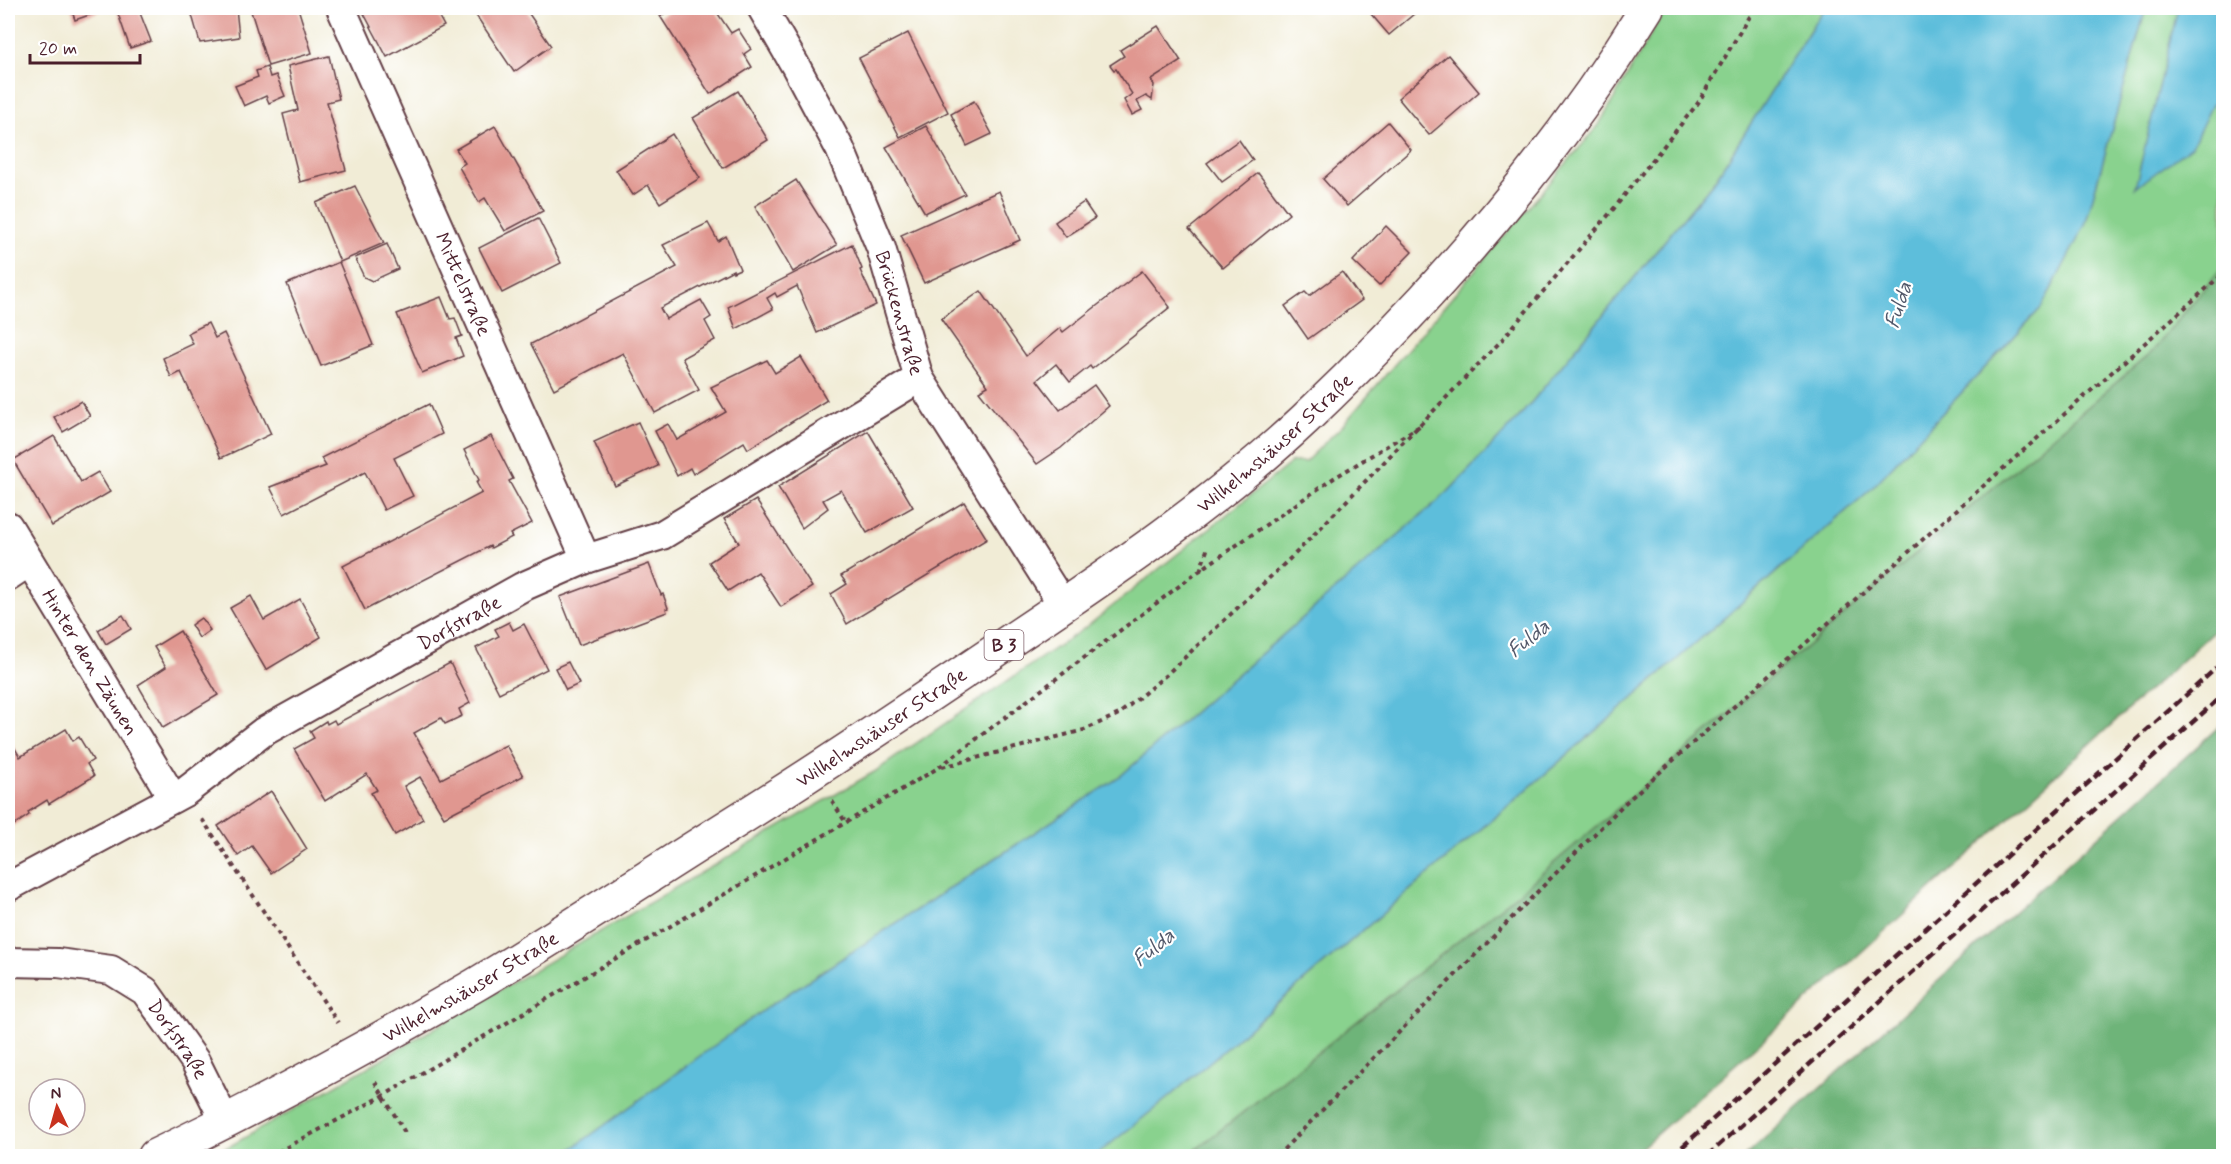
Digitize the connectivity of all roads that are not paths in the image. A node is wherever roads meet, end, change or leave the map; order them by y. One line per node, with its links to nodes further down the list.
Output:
1 (341, 8): 6 (street, Mittelstraße)
2 (762, 8): 4 (street, Brückenstraße)
3 (1647, 8): 8 (main road, Wilhelmshäuser Straße / B 3)
4 (919, 378): 6 (street, Dorfstraße); 8 (street, Brückenstraße)
5 (8, 526): 7 (street, Hinter den Zäunen)
6 (586, 559): 9 (street, Dorfstraße)
7 (18, 569): 9 (street, Hinter den Zäunen)
8 (1063, 605): 12 (main road, Wilhelmshäuser Straße / B 3)
9 (179, 795): 10 (street, Dorfstraße)
10 (8, 887)
11 (8, 962): 12 (street, Dorfstraße)
12 (226, 1123): 13 (main road, Wilhelmshäuser Straße / B 3)
13 (155, 1156)

